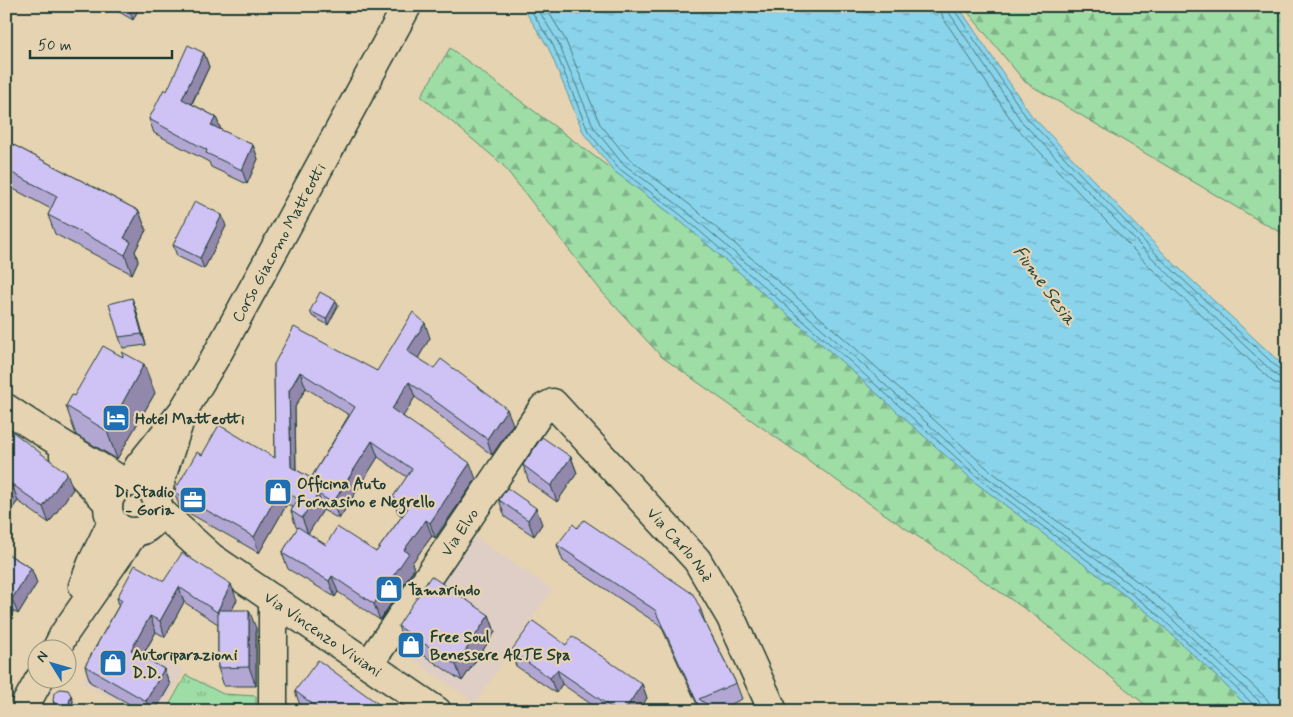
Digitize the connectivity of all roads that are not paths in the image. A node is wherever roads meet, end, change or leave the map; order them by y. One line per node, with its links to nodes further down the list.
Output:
1 (407, 6): 4 (main road, Corso Giacomo Matteotti)
2 (553, 403): 7 (main road, Via Elvo); 12 (main road, Via Carlo Noè)
3 (6, 408): 4 (main road, Via Vincenzo Viviani)
4 (134, 508): 5 (main road, Via Vincenzo Viviani); 6 (main road, Corso Giacomo Matteotti)
5 (274, 599): 7 (main road, Via Vincenzo Viviani); 10 (main road)
6 (61, 640)
7 (369, 664): 11 (main road, Via Vincenzo Viviani)
8 (34, 690): 9 (main road)
9 (22, 711)
10 (273, 711)
11 (437, 711)
12 (773, 711)

